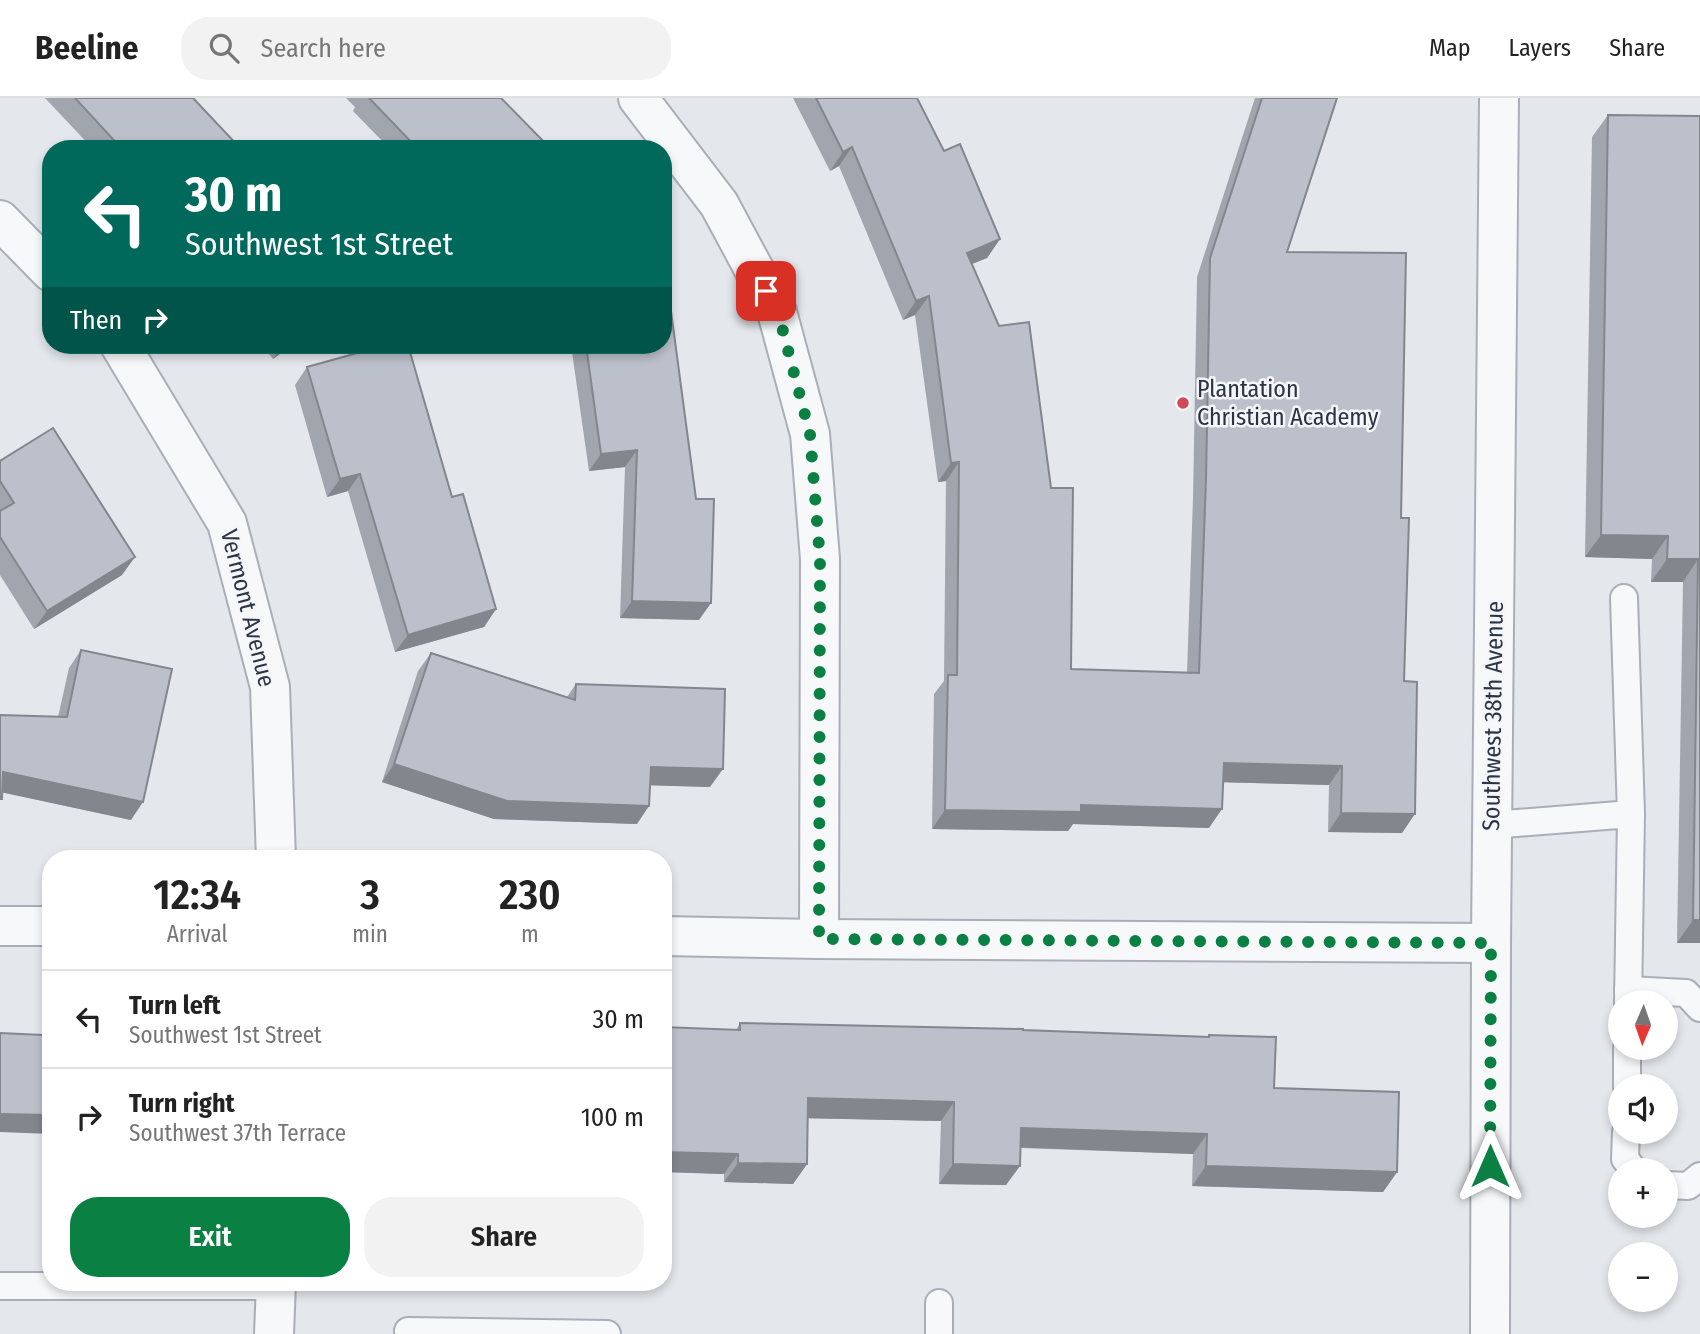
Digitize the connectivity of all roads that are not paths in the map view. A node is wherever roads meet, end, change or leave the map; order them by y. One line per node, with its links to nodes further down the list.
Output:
1 (638, 98): 3 (street)
2 (1499, 98): 10 (street, Southwest 38th Avenue)
3 (670, 140)
4 (672, 142): 15 (street)
5 (0, 220): 6 (street)
6 (42, 263)
7 (125, 354): 11 (street, Vermont Avenue)
8 (1625, 598): 9 (lane)
9 (1631, 814): 10 (lane); 17 (lane)
10 (1492, 825): 16 (street, Southwest 38th Avenue)
11 (276, 850)
12 (0, 926): 13 (street)
13 (42, 926)
14 (672, 936): 15 (street)
15 (819, 939): 16 (street)
16 (1491, 943): 30 (street, Southwest 38th Avenue)
17 (1628, 990)
18 (1678, 993): 19 (lane)
19 (1700, 1008)
20 (1700, 1177): 21 (lane)
21 (1678, 1185)
22 (0, 1286): 23 (lane)
23 (42, 1286)
24 (276, 1291): 26 (street)
25 (939, 1303): 29 (lane)
26 (275, 1334)
27 (408, 1334): 28 (lane)
28 (607, 1334)
29 (939, 1334)
30 (1490, 1334)

